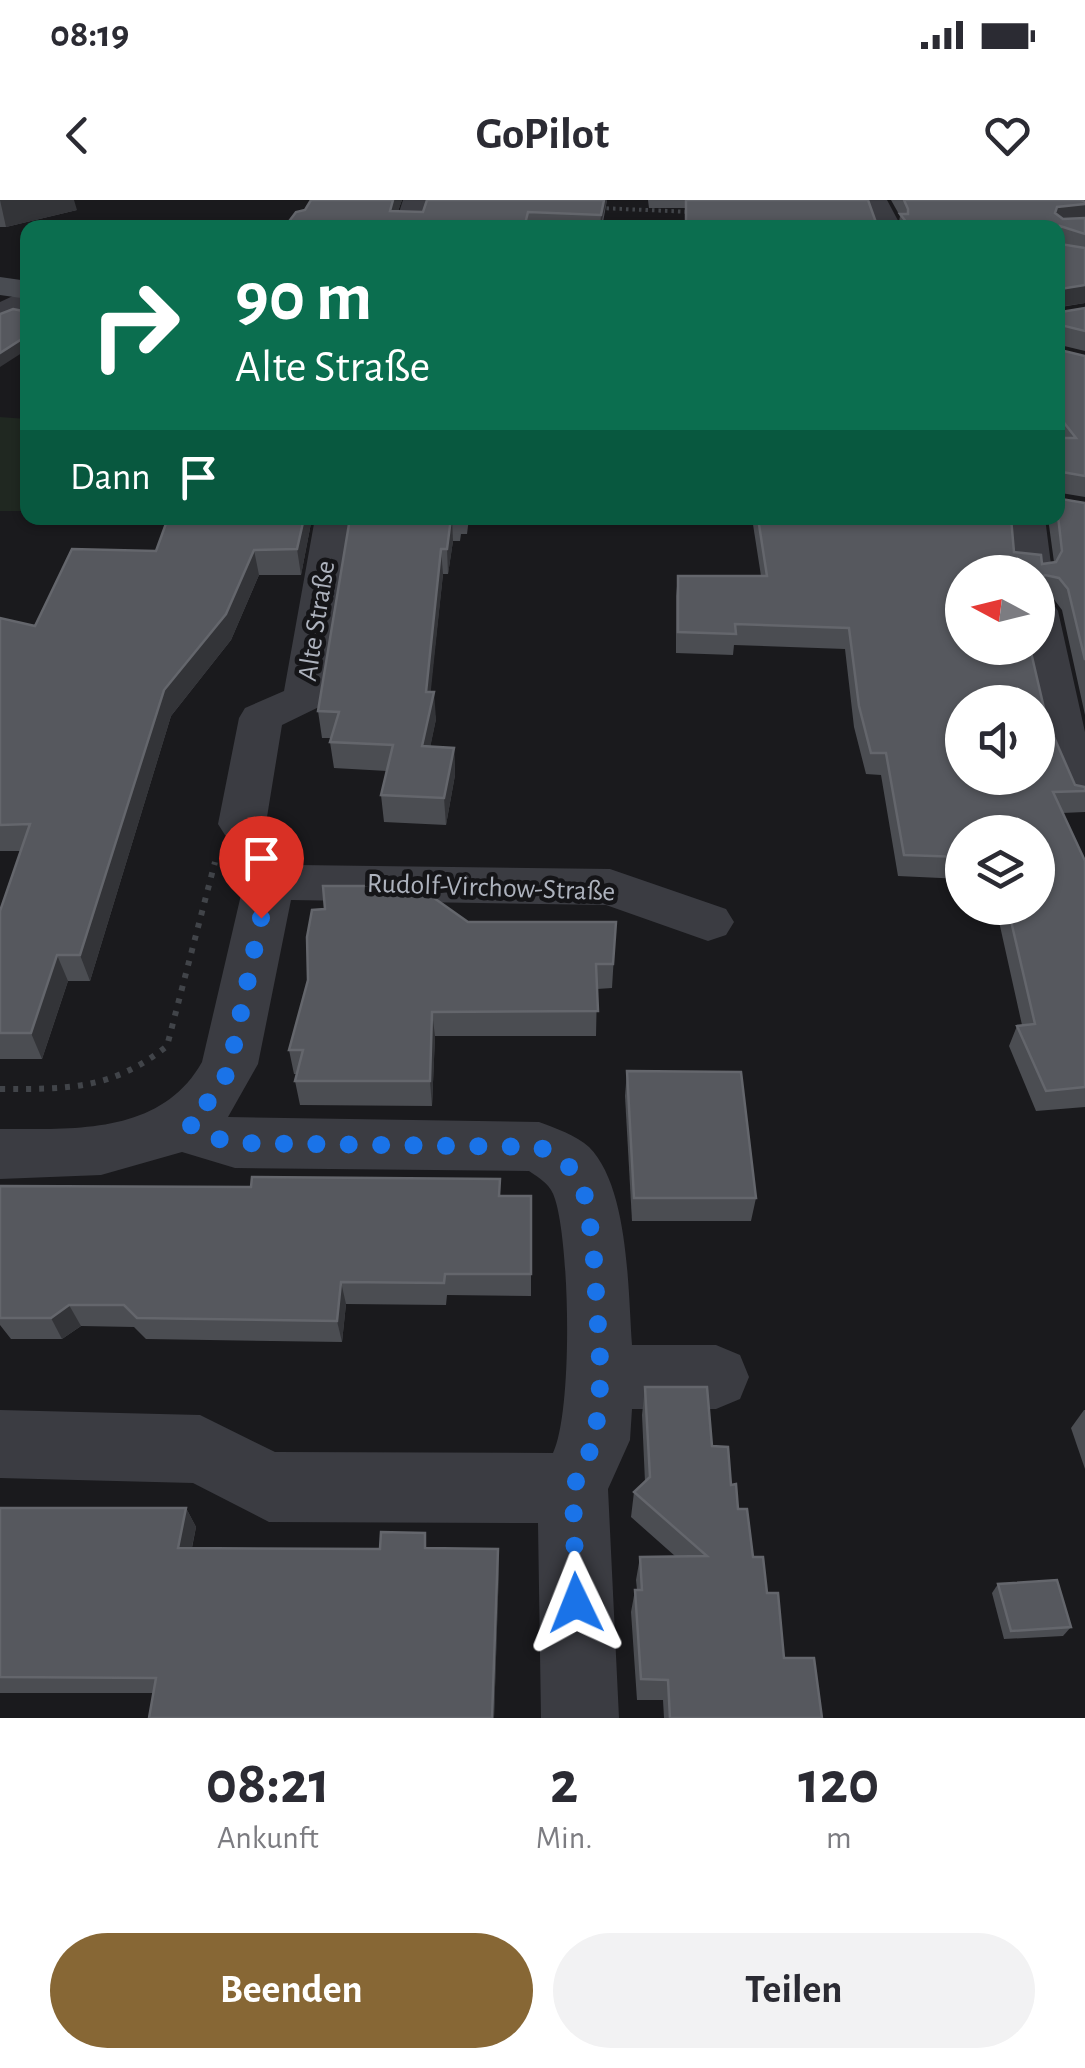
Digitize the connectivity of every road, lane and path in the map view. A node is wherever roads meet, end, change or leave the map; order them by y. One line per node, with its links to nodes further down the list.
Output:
1 (594, 208): 2 (path)
2 (692, 212)
3 (333, 525): 8 (street, Alte Straße)
4 (1027, 525): 5 (street)
5 (1030, 555)
6 (1046, 665): 7 (street)
7 (1085, 792)
8 (242, 824): 9 (street); 11 (path)
9 (269, 882): 10 (street, Rudolf-Virchow-Straße); 12 (street)
10 (708, 922)
11 (0, 1089)
12 (188, 1123): 13 (street); 14 (street)
13 (0, 1154)
14 (601, 1376): 15 (street); 17 (street)
15 (716, 1376)
16 (0, 1444): 17 (street)
17 (573, 1488): 18 (street)
18 (580, 1718)

